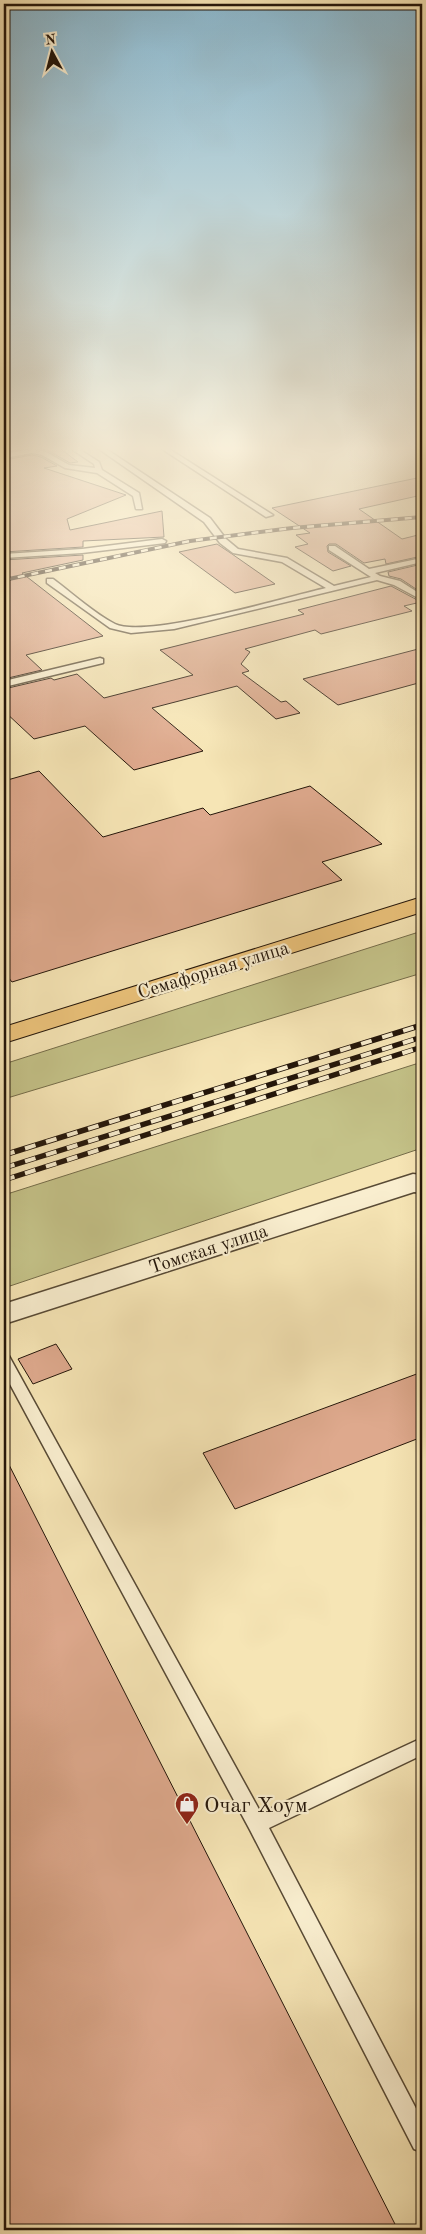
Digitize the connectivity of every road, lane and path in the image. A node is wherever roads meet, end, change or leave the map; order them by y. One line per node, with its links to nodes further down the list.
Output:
1 (78, 551): 4 (lane)
2 (237, 551): 9 (lane)
3 (337, 551): 6 (lane)
4 (4, 556)
5 (422, 560): 6 (lane)
6 (368, 572): 7 (lane)
7 (377, 578): 9 (lane); 10 (lane)
8 (50, 580): 9 (lane)
9 (333, 589)
10 (422, 598)
11 (100, 662): 12 (lane)
12 (4, 684)
13 (422, 904): 14 (highway, Семафорная улица)
14 (4, 1034)
15 (420, 1183): 16 (street, Томская улица)
16 (4, 1314)
17 (4, 1360): 19 (lane)
18 (422, 1746): 19 (lane)
19 (257, 1824): 20 (lane)
20 (417, 2116): 21 (lane)
21 (422, 2141)

